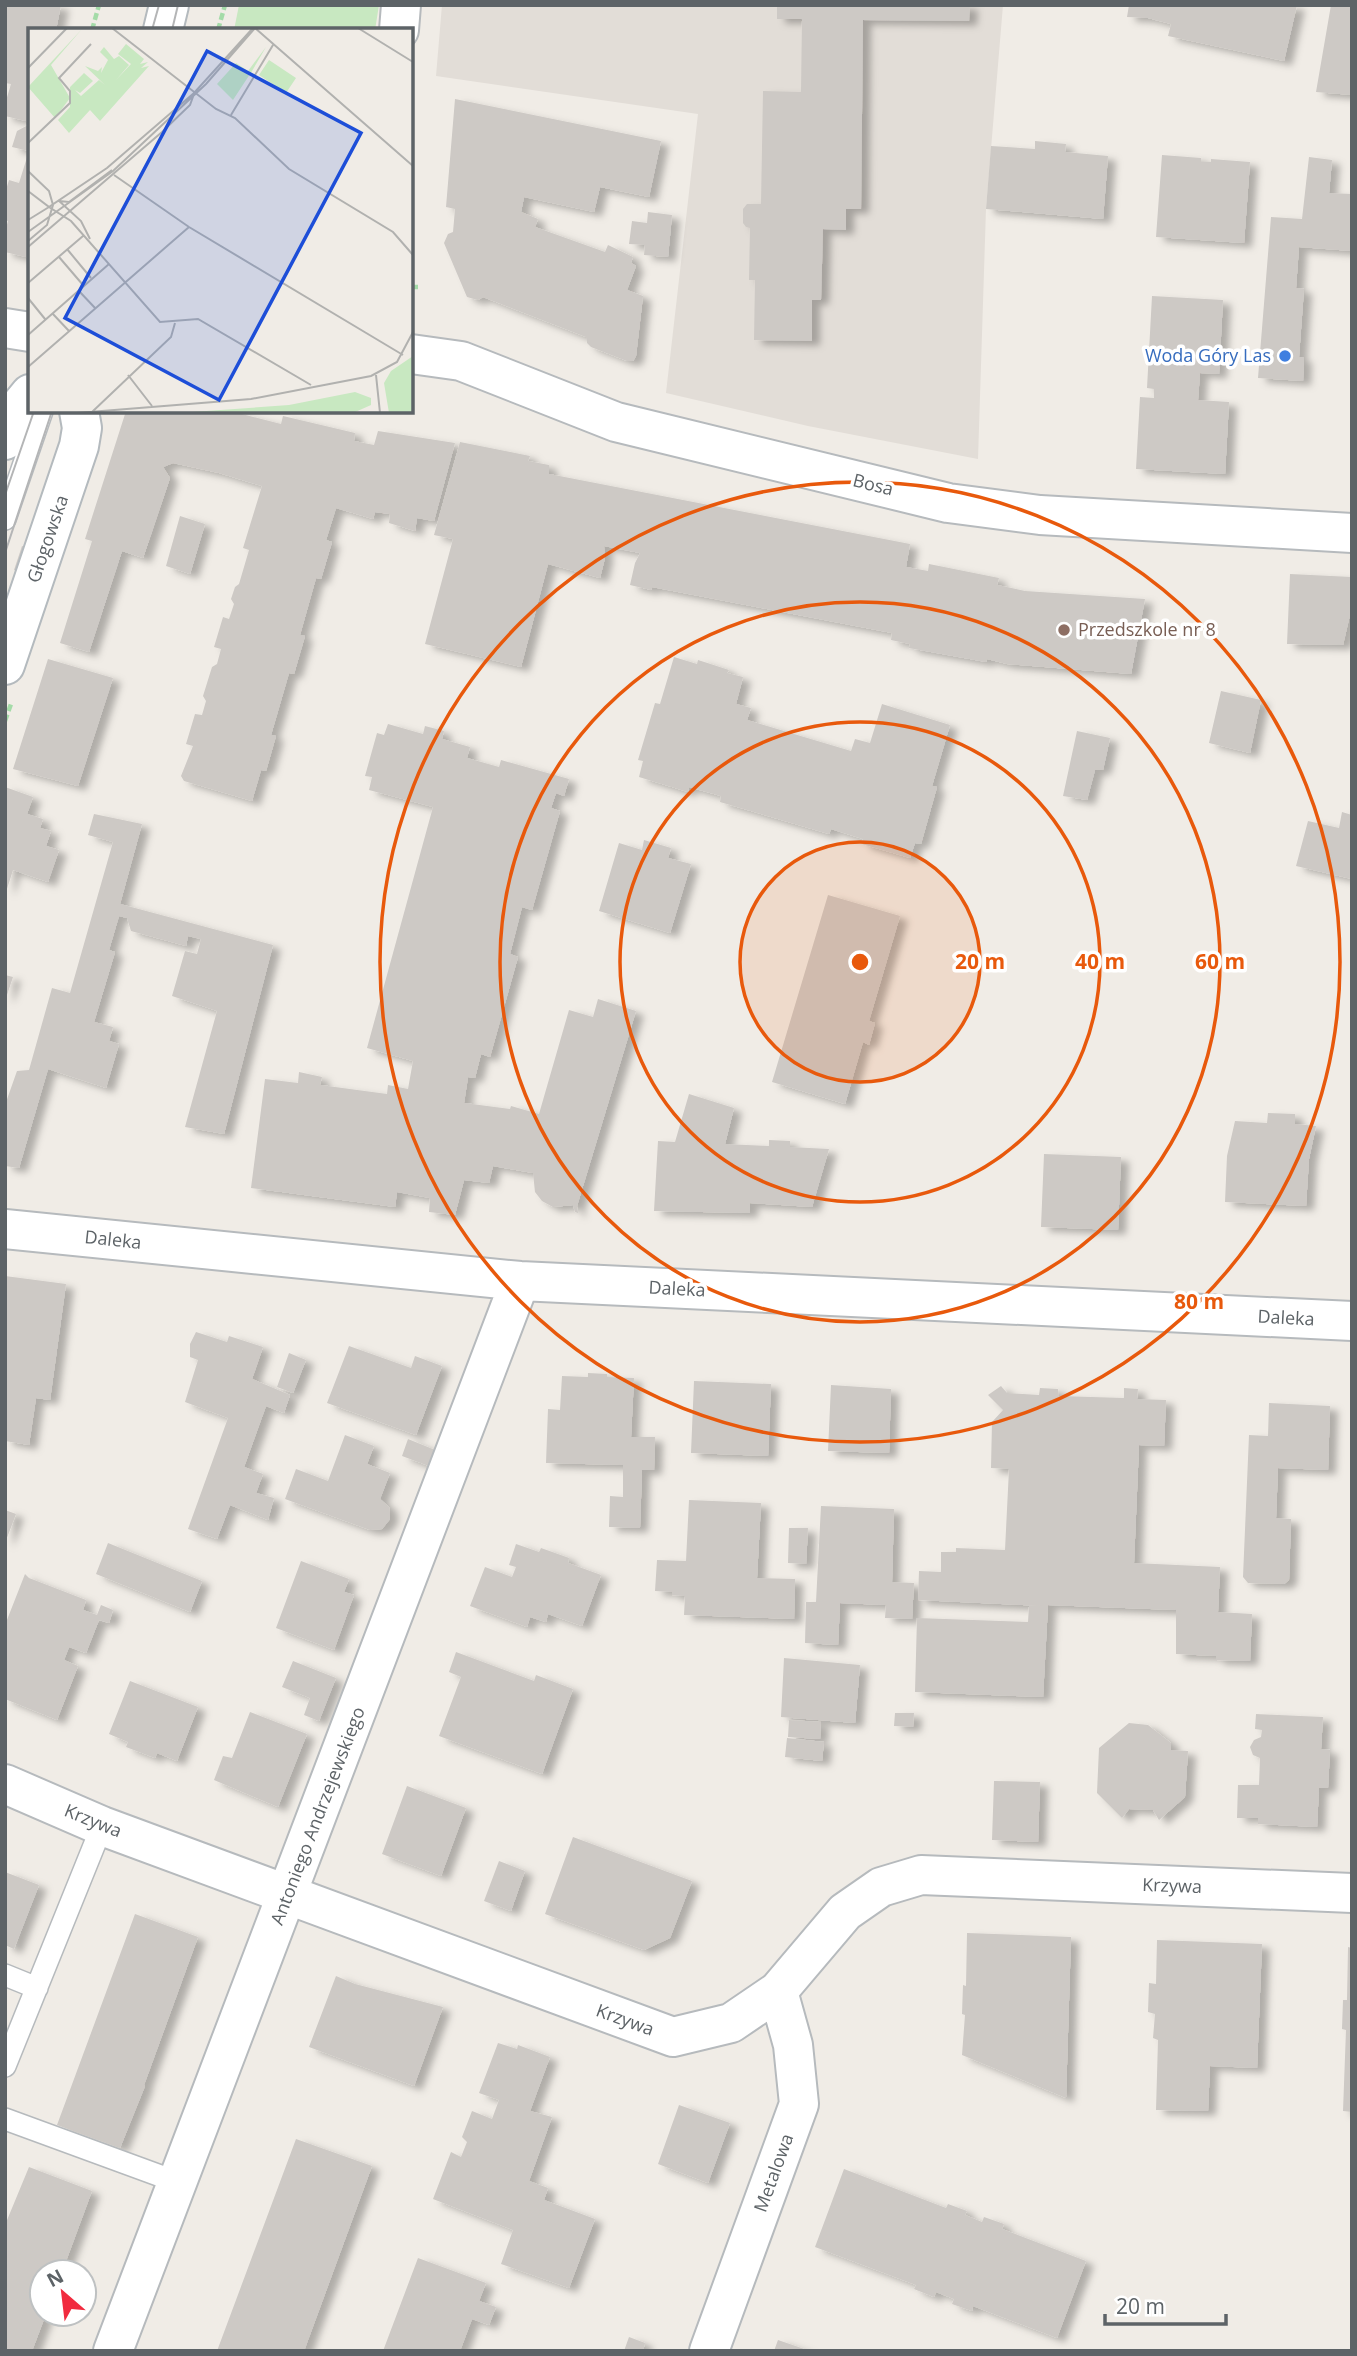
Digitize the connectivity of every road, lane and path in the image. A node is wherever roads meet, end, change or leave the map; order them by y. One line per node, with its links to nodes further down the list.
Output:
1 (99, 5): 5 (path)
2 (169, 5): 6 (street)
3 (225, 5): 7 (path)
4 (401, 5): 8 (street)
5 (93, 28)
6 (163, 28)
7 (219, 28)
8 (398, 28)
9 (413, 287): 10 (path)
10 (419, 287)
11 (5, 328): 12 (street)
12 (28, 332)
13 (413, 355): 19 (street, Bosa)
14 (28, 397): 17 (street)
15 (41, 413): 18 (lane)
16 (79, 413): 20 (street, Głogowska)
17 (5, 440)
18 (5, 519)
19 (1352, 533)
20 (5, 665)
21 (5, 1229): 22 (street, Daleka)
22 (520, 1281): 23 (street, Daleka); 27 (street, Antoniego Andrzejewskiego)
23 (1352, 1321)
24 (5, 1784): 25 (street, Krzywa)
25 (102, 1826): 27 (street, Krzywa); 29 (lane)
26 (1352, 1893): 30 (street, Krzywa)
27 (288, 1896): 30 (street, Krzywa); 33 (street, Antoniego Andrzejewskiego)
28 (5, 1975): 29 (lane)
29 (37, 1988): 31 (lane)
30 (779, 1991): 35 (street, Metalowa)
31 (5, 2066)
32 (5, 2119): 33 (lane)
33 (177, 2182): 34 (street, Antoniego Andrzejewskiego)
34 (113, 2351)
35 (709, 2351)

